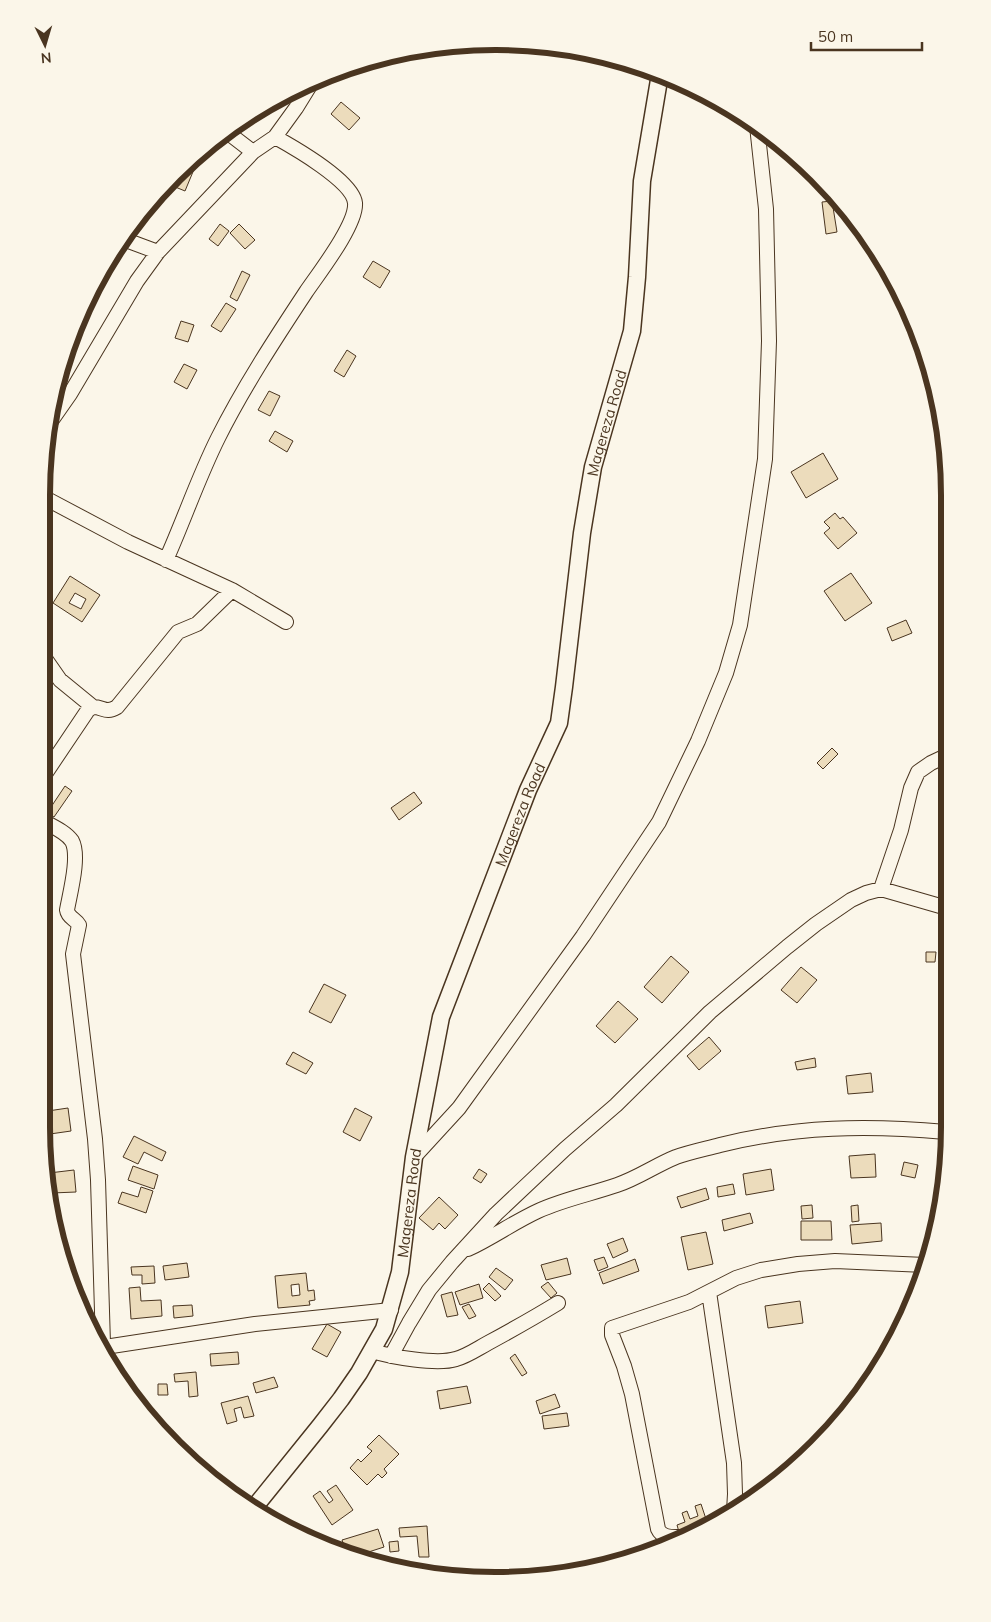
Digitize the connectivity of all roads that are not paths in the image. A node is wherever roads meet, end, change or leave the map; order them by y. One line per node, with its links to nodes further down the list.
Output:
1 (659, 81): 22 (street, Magereza Road)
2 (305, 93): 5 (street)
3 (232, 136): 6 (street)
4 (758, 136): 22 (street)
5 (274, 137): 6 (street); 11 (street)
6 (253, 152): 8 (street)
7 (130, 241): 8 (street)
8 (158, 252): 9 (street)
9 (59, 409)
10 (50, 501): 11 (street)
11 (166, 560): 12 (street)
12 (232, 590): 13 (street); 15 (street)
13 (286, 622)
14 (50, 666): 15 (street)
15 (93, 707): 17 (street)
16 (941, 758): 19 (street)
17 (50, 767)
18 (50, 825): 28 (street)
19 (881, 889): 20 (street); 23 (street)
20 (941, 906)
21 (941, 1132): 23 (street)
22 (414, 1158): 27 (street, Magereza Road)
23 (464, 1250): 31 (street)
24 (919, 1265): 25 (street)
25 (709, 1292): 32 (street); 34 (street)
26 (558, 1303): 31 (street)
27 (391, 1310): 29 (street); 30 (street, Magereza Road)
28 (104, 1338)
29 (107, 1345)
30 (372, 1351): 31 (street); 33 (street, Magereza Road)
31 (392, 1356)
32 (735, 1502)
33 (257, 1503)
34 (670, 1536)

